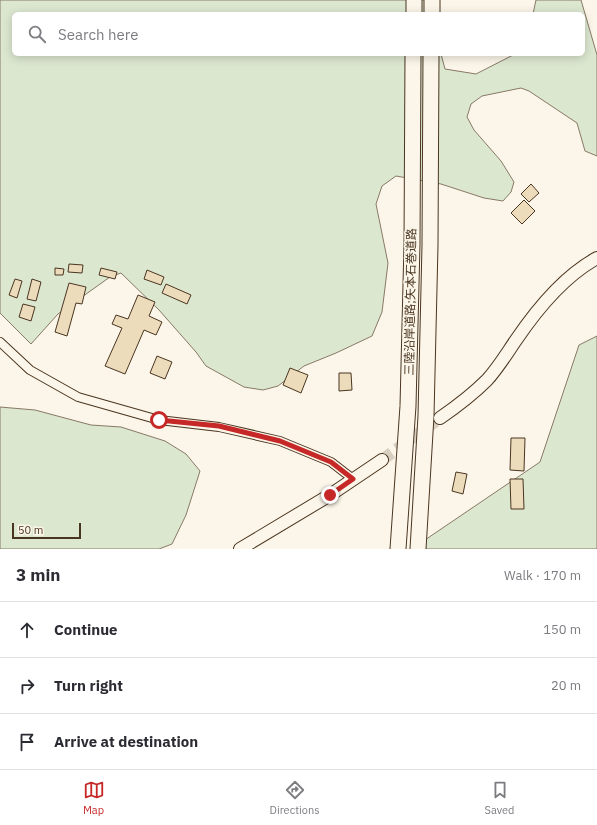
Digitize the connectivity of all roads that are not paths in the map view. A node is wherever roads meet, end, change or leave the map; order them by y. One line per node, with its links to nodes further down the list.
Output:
1 (414, 0): 3 (highway)
2 (432, 0): 4 (highway)
3 (414, 12)
4 (432, 12)
5 (413, 56): 13 (highway, 三陸沿岸道路;矢本石巻道路)
6 (431, 56): 14 (highway, 三陸沿岸道路;矢本石巻道路)
7 (597, 258): 9 (street)
8 (0, 342): 11 (street)
9 (440, 418)
10 (382, 460): 11 (street)
11 (353, 479): 12 (street)
12 (240, 549)
13 (398, 549)
14 (418, 549)

